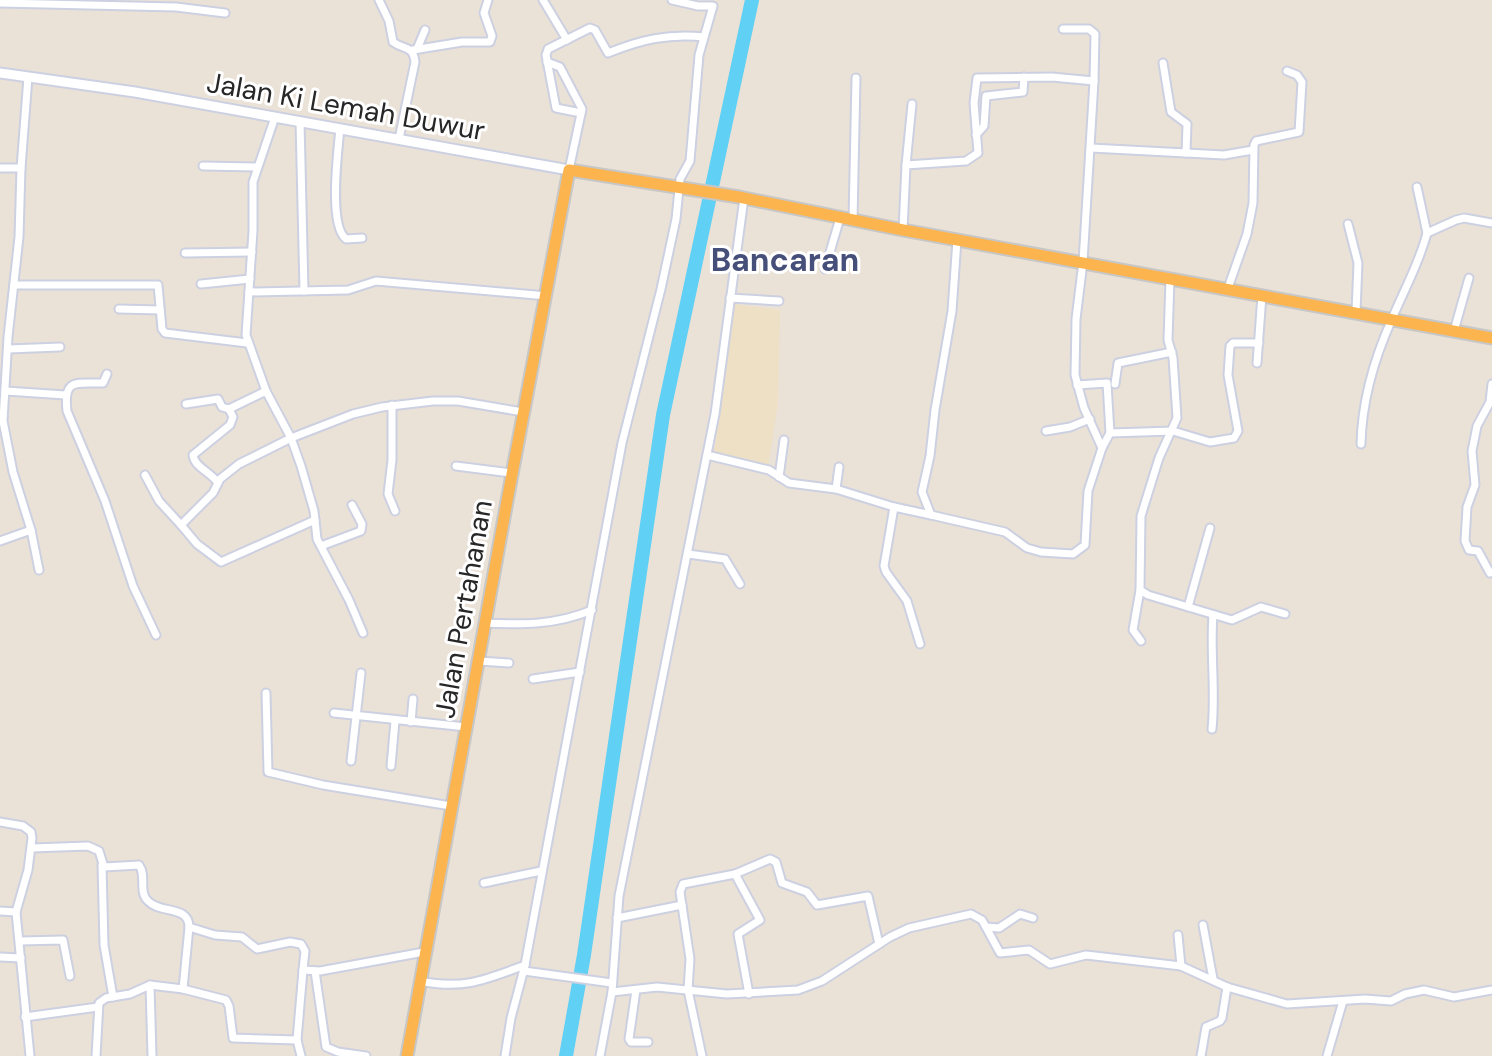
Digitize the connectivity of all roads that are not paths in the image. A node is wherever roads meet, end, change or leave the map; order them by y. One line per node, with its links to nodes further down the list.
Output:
1 (379, 0): 14 (street)
2 (488, 0): 14 (street)
3 (543, 0): 13 (street)
4 (672, 0): 12 (street)
5 (16, 2): 6 (street); 7 (street)
6 (92, 2): 8 (street)
7 (0, 3)
8 (176, 3): 9 (street)
9 (225, 13)
10 (1063, 29): 22 (street)
11 (425, 30): 14 (street)
12 (704, 37): 13 (street); 40 (street)
13 (567, 40): 15 (street)
14 (415, 50): 29 (street)
15 (547, 62): 24 (street); 24 (street)
16 (1163, 63): 32 (street)
17 (1287, 71): 31 (street)
18 (0, 73): 19 (main road, Jalan Ki Lemah Duwur)
19 (28, 77): 25 (main road, Jalan Ki Lemah Duwur); 37 (street)
20 (1024, 77): 22 (street); 28 (street); 28 (street)
21 (856, 78): 43 (street)
22 (1094, 81): 30 (street)
23 (912, 104): 33 (street)
24 (581, 113): 38 (street)
25 (275, 117): 26 (main road, Jalan Ki Lemah Duwur); 35 (street)
26 (300, 121): 27 (main road, Jalan Ki Lemah Duwur); 60 (street)
27 (340, 128): 29 (main road, Jalan Ki Lemah Duwur); 48 (street)
28 (976, 135): 33 (street)
29 (399, 139): 38 (main road, Jalan Ki Lemah Duwur)
30 (1091, 148): 32 (street); 52 (street)
31 (1253, 150): 32 (street); 59 (street)
32 (1186, 153)
33 (906, 165): 46 (street)
34 (203, 166): 35 (street)
35 (256, 167): 50 (street)
36 (0, 168): 37 (street)
37 (21, 168): 58 (street)
38 (569, 170): 40 (highway, Jalan Ki Lemah Duwur); 63 (highway, Jalan Pertahanan)
39 (1417, 187): 47 (street)
40 (681, 188): 41 (highway, Jalan Ki Lemah Duwur); 121 (street)
41 (741, 197): 42 (highway, Jalan Ki Lemah Duwur); 64 (street)
42 (840, 218): 43 (highway, Jalan Ki Lemah Duwur); 53 (street)
43 (853, 221): 46 (highway, Jalan Ki Lemah Duwur)
44 (1492, 223): 47 (street)
45 (1348, 224): 68 (street)
46 (903, 230): 49 (highway, Jalan Ki Lemah Duwur)
47 (1427, 233): 69 (street)
48 (362, 238)
49 (957, 240): 52 (highway, Jalan Ki Lemah Duwur); 108 (street)
50 (252, 252): 51 (street); 55 (street)
51 (185, 253)
52 (1083, 262): 56 (highway, Jalan Ki Lemah Duwur); 81 (street)
53 (825, 269)
54 (1469, 278): 70 (street)
55 (250, 279): 57 (street); 61 (street)
56 (1170, 279): 59 (highway, Jalan Ki Lemah Duwur); 76 (street)
57 (201, 284)
58 (14, 285): 67 (street); 75 (street)
59 (1228, 288): 62 (highway, Jalan Ki Lemah Duwur)
60 (304, 291): 61 (street); 63 (street)
61 (249, 292): 72 (street)
62 (1262, 295): 68 (highway, Jalan Ki Lemah Duwur); 73 (street)
63 (547, 296): 88 (highway, Jalan Pertahanan)
64 (730, 298): 65 (street); 97 (street)
65 (779, 301)
66 (119, 309): 67 (street)
67 (160, 310): 72 (street)
68 (1356, 312): 69 (highway, Jalan Ki Lemah Duwur)
69 (1392, 319): 70 (highway, Jalan Ki Lemah Duwur); 95 (street)
70 (1454, 331): 71 (highway, Jalan Ki Lemah Duwur)
71 (1492, 338)
72 (247, 343): 83 (street)
73 (1259, 343): 77 (street); 91 (street)
74 (60, 347): 75 (street)
75 (8, 349): 82 (street)
76 (1172, 352): 79 (street); 91 (street)
77 (1257, 363)
78 (107, 374): 84 (street)
79 (1115, 384)
80 (1492, 384): 117 (street)
81 (1077, 385): 89 (street); 92 (street)
82 (6, 391): 84 (street); 112 (street)
83 (266, 391): 87 (street); 93 (street)
84 (65, 395): 126 (street)
85 (186, 404): 87 (street)
86 (392, 405): 88 (street); 93 (street); 107 (street)
87 (229, 409): 103 (street)
88 (523, 412): 100 (highway, Jalan Pertahanan)
89 (1090, 419): 90 (street); 96 (street)
90 (1046, 431)
91 (1173, 431): 92 (street); 119 (street)
92 (1110, 433): 96 (street)
93 (291, 438): 103 (street); 109 (street)
94 (784, 440): 102 (street)
95 (1361, 444)
96 (1102, 448): 108 (street)
97 (707, 455): 102 (street); 115 (street)
98 (456, 466): 100 (street)
99 (839, 467): 104 (street)
100 (511, 473): 124 (highway, Jalan Pertahanan)
101 (145, 475): 110 (street)
102 (779, 477): 104 (street)
103 (218, 483): 110 (street)
104 (836, 489): 106 (street)
105 (352, 505): 114 (street)
106 (894, 507): 108 (street); 128 (street)
107 (395, 511)
108 (931, 515)
109 (315, 520): 110 (street); 114 (street)
110 (181, 525)
111 (1210, 528): 120 (street)
112 (31, 530): 113 (street); 116 (street)
113 (0, 541)
114 (321, 546): 125 (street)
115 (688, 554): 118 (street); 154 (street)
116 (39, 570)
117 (1490, 573)
118 (740, 584)
119 (1140, 590): 120 (street); 127 (street)
120 (1188, 607): 123 (street)
121 (592, 610): 124 (street); 131 (street)
122 (1285, 614): 123 (street)
123 (1213, 615): 141 (street)
124 (484, 623): 129 (highway, Jalan Pertahanan)
125 (363, 633)
126 (156, 635)
127 (1141, 641)
128 (920, 644)
129 (479, 661): 130 (street); 140 (highway, Jalan Pertahanan)
130 (509, 663)
131 (580, 672): 133 (street); 148 (street)
132 (361, 673): 137 (street)
133 (533, 679)
134 (266, 693): 144 (street)
135 (413, 699): 139 (street)
136 (334, 713): 137 (street)
137 (357, 717): 138 (street); 142 (street)
138 (395, 721): 139 (street); 143 (street)
139 (411, 722): 140 (street)
140 (466, 727): 144 (highway, Jalan Pertahanan)
141 (1212, 729)
142 (351, 761)
143 (391, 766)
144 (451, 806): 162 (highway, Jalan Pertahanan)
145 (0, 822): 146 (street)
146 (32, 848): 147 (street); 153 (street)
147 (102, 865): 157 (street); 180 (street)
148 (541, 871): 150 (street); 166 (street)
149 (735, 874): 151 (street); 161 (street); 179 (street)
150 (484, 883)
151 (682, 905): 154 (street); 177 (street)
152 (0, 911): 153 (street)
153 (16, 912): 160 (street)
154 (617, 918): 174 (street)
155 (1033, 918): 158 (street)
156 (1203, 925): 170 (street)
157 (189, 927): 167 (street); 175 (street)
158 (986, 927): 161 (street); 165 (street)
159 (1178, 935): 165 (street)
160 (20, 941): 164 (street); 169 (street)
161 (879, 944): 179 (street)
162 (424, 952): 168 (street); 171 (highway, Jalan Pertahanan)
163 (0, 957): 164 (street)
164 (21, 958): 183 (street)
165 (1181, 966): 170 (street)
166 (524, 968): 171 (street); 174 (street); 192 (street)
167 (303, 970): 168 (street); 184 (street)
168 (315, 971): 190 (street)
169 (70, 976)
170 (1213, 979): 173 (street)
171 (420, 981): 191 (highway, Jalan Pertahanan)
172 (150, 985): 175 (street); 180 (street); 188 (street)
173 (1227, 987): 181 (street); 195 (street)
174 (612, 988): 176 (street); 193 (street)
175 (183, 989): 184 (street)
176 (636, 990): 177 (street); 185 (street)
177 (688, 990): 179 (street); 194 (street)
178 (1492, 990): 181 (street)
179 (749, 994)
180 (113, 997): 182 (street)
181 (1343, 1001): 196 (street)
182 (98, 1007): 183 (street); 187 (street)
183 (25, 1017): 186 (street)
184 (297, 1040): 189 (street)
185 (648, 1042)
186 (30, 1056)
187 (96, 1056)
188 (152, 1056)
189 (301, 1056)
190 (366, 1056)
191 (407, 1056)
192 (505, 1056)
193 (600, 1056)
194 (702, 1056)
195 (1201, 1056)
196 (1327, 1056)

